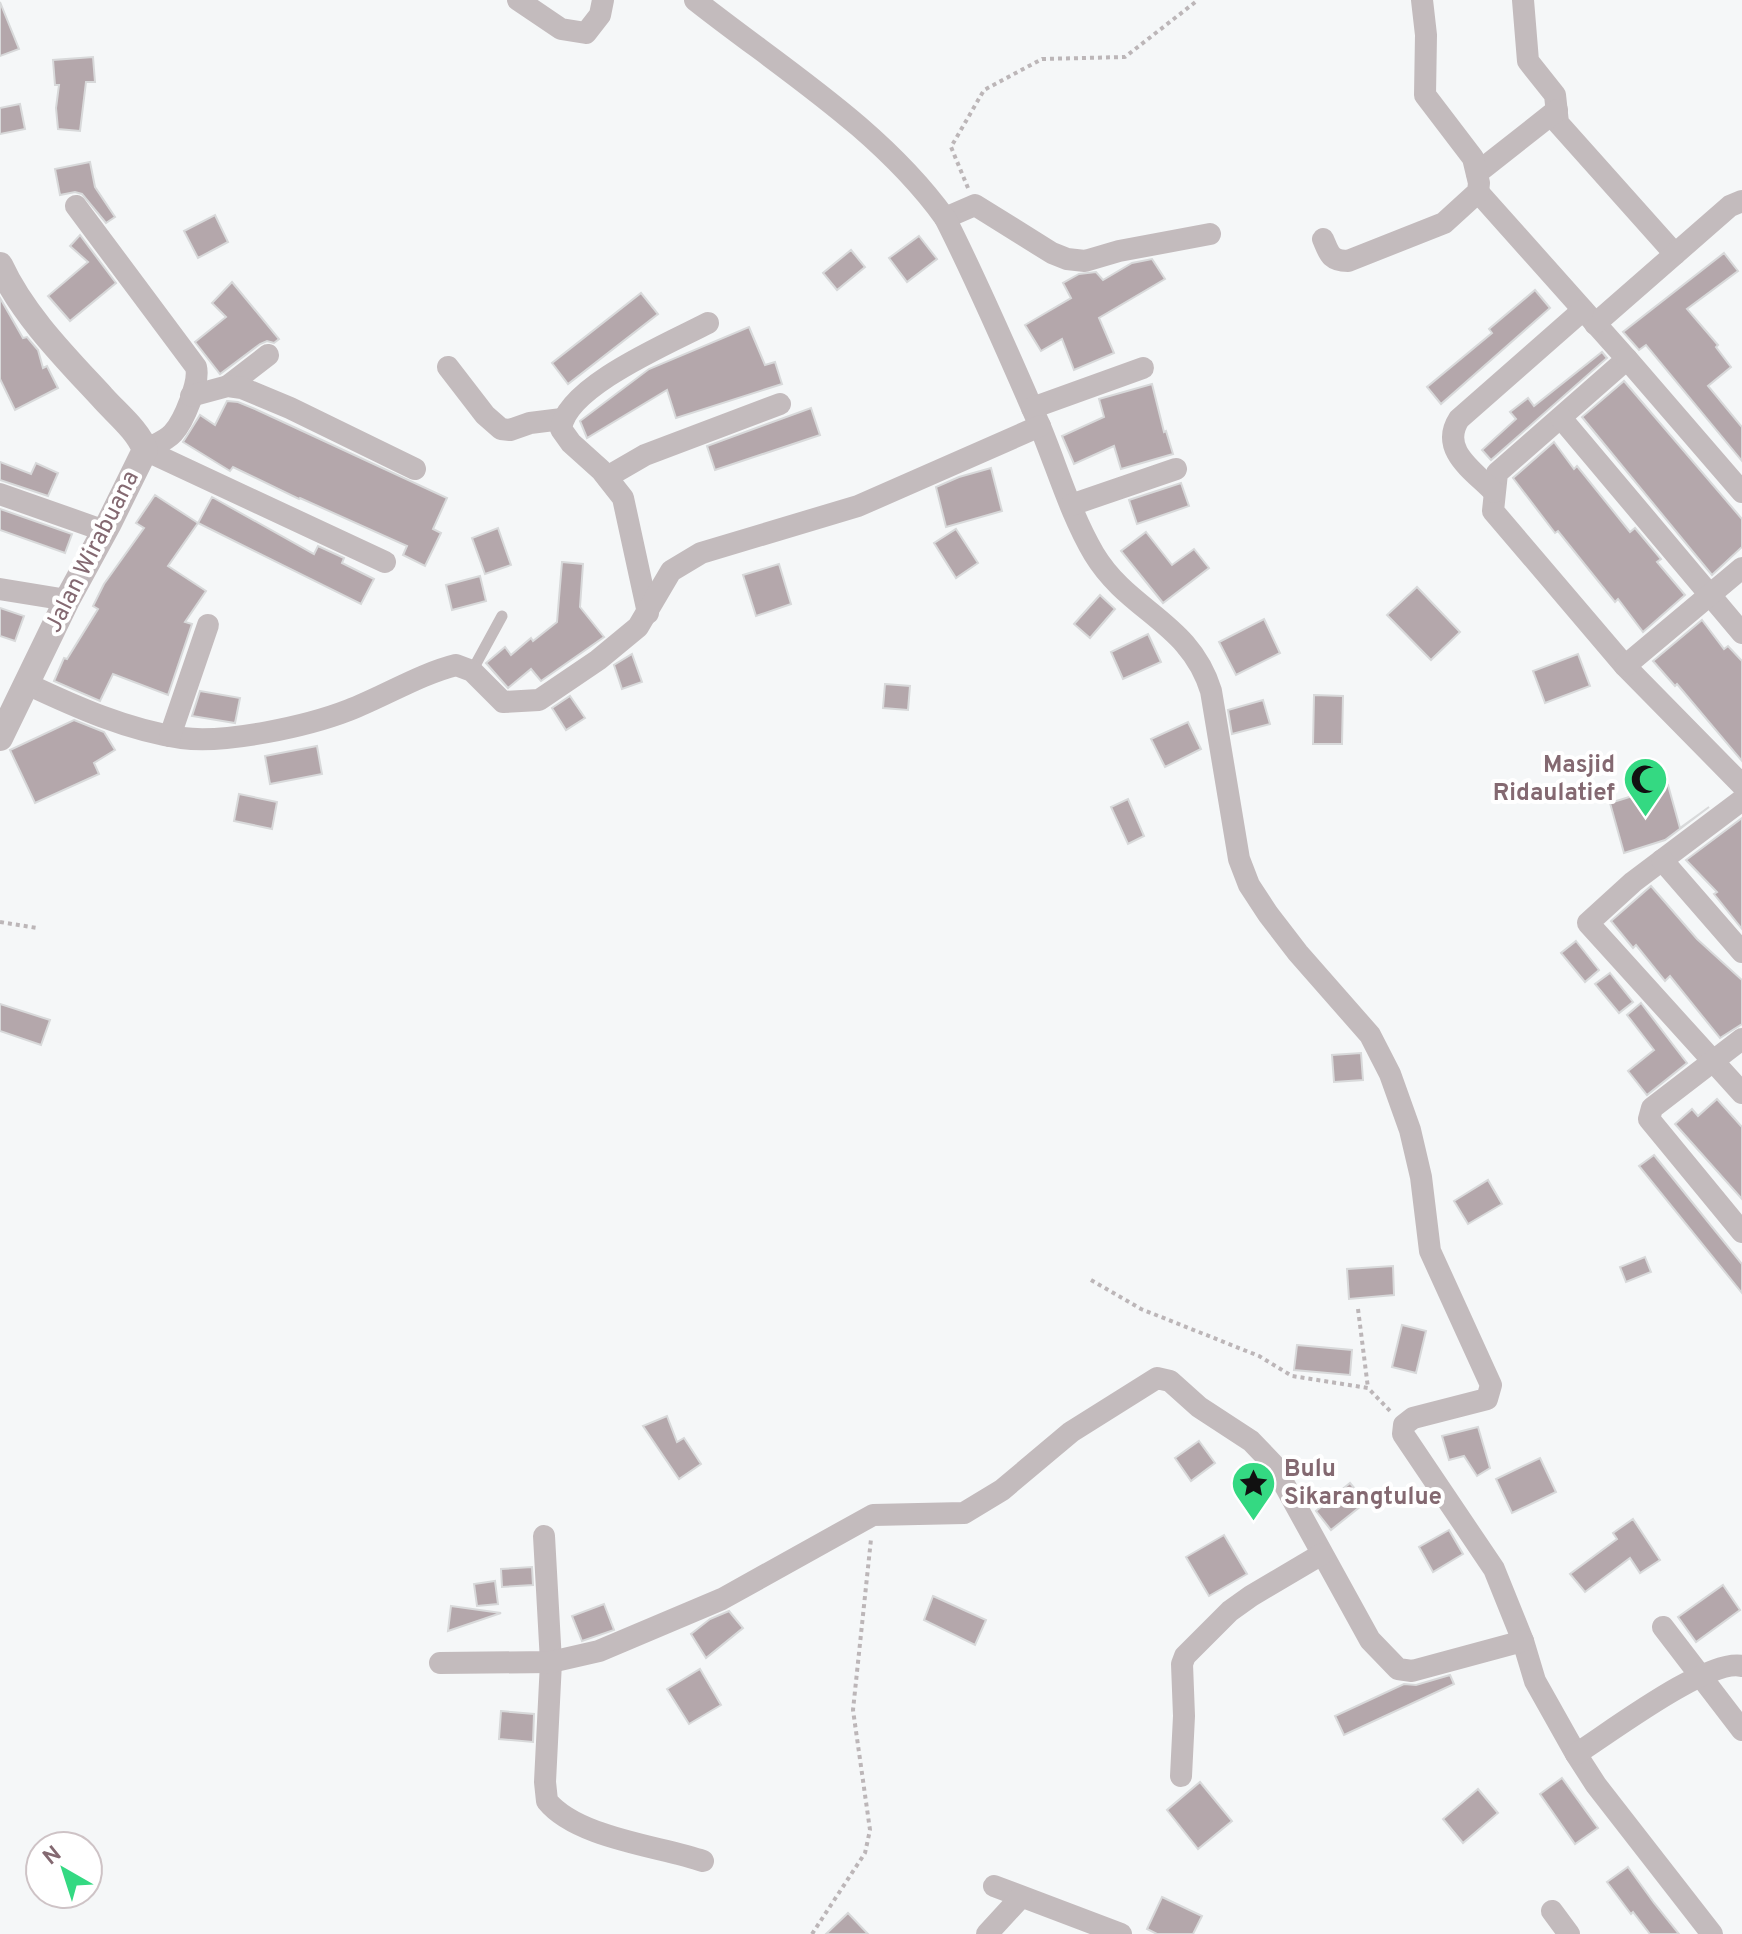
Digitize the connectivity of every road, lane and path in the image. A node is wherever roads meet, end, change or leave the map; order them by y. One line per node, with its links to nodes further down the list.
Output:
1 (518, 0): 2 (street)
2 (603, 0)
3 (695, 0): 12 (street)
4 (1198, 0): 10 (path)
5 (1422, 0): 8 (street)
6 (1523, 0): 7 (street)
7 (1557, 110): 8 (street); 15 (street)
8 (1477, 183): 14 (street); 17 (street)
9 (1742, 201): 15 (street)
10 (975, 205): 12 (street); 13 (street)
11 (76, 206): 24 (street)
12 (945, 218): 26 (street)
13 (1210, 234)
14 (1323, 239)
15 (1675, 254): 17 (street)
16 (0, 265): 29 (street, Jalan Wirabuana)
17 (1589, 317): 20 (street); 33 (street)
18 (708, 323): 28 (street)
19 (268, 355): 23 (street)
20 (1627, 359): 27 (street); 34 (street)
21 (448, 367): 28 (street)
22 (1143, 368): 26 (street)
23 (228, 386): 24 (street); 30 (street)
24 (191, 396): 29 (street)
25 (780, 404): 32 (street)
26 (1036, 417): 36 (street); 43 (street)
27 (1561, 418): 33 (street); 41 (street)
28 (562, 419): 32 (street)
29 (145, 450): 37 (street, Jalan Wirabuana); 38 (street)
30 (415, 469)
31 (1176, 469): 36 (street)
32 (607, 477): 43 (street)
33 (1494, 492): 47 (street)
34 (1742, 492)
35 (0, 494): 37 (street)
36 (1071, 505): 64 (street)
37 (105, 531): 42 (street, Jalan Wirabuana)
38 (385, 562)
39 (1742, 568): 41 (street)
40 (0, 589): 42 (street)
41 (1711, 594): 46 (street); 47 (street)
42 (67, 600): 49 (street, Jalan Wirabuana)
43 (648, 613): 48 (street)
44 (502, 616): 48 (lane)
45 (208, 625): 50 (street)
46 (1742, 633)
47 (1625, 666): 52 (street)
48 (472, 671): 50 (street)
49 (27, 684): 50 (street); 51 (street, Jalan Wirabuana)
50 (170, 736)
51 (0, 738)
52 (1741, 794): 53 (street)
53 (1662, 860): 56 (street); 58 (street)
54 (0, 922): 55 (path)
55 (37, 928)
56 (1742, 952)
57 (1742, 1039): 58 (street)
58 (1714, 1062): 59 (street); 60 (street)
59 (1742, 1093)
60 (1742, 1232)
61 (1091, 1280): 63 (path)
62 (1358, 1309): 63 (path)
63 (1368, 1388): 64 (path)
64 (1404, 1425): 69 (street)
65 (873, 1515): 67 (street); 70 (street); 82 (path)
66 (544, 1536): 70 (street)
67 (1322, 1554): 69 (street); 76 (street)
68 (1663, 1627): 73 (street)
69 (1523, 1641): 75 (street)
70 (551, 1662): 71 (street); 77 (street)
71 (440, 1663)
72 (1742, 1666): 73 (street)
73 (1698, 1676): 74 (street); 75 (street)
74 (1742, 1730)
75 (1576, 1754): 86 (street)
76 (1181, 1776)
77 (703, 1861)
78 (994, 1886): 79 (street)
79 (1021, 1897): 81 (street); 83 (street)
80 (1552, 1911): 85 (street)
81 (1097, 1930): 84 (street)
82 (812, 1934)
83 (987, 1934)
84 (1121, 1934)
85 (1569, 1934)
86 (1712, 1934)

